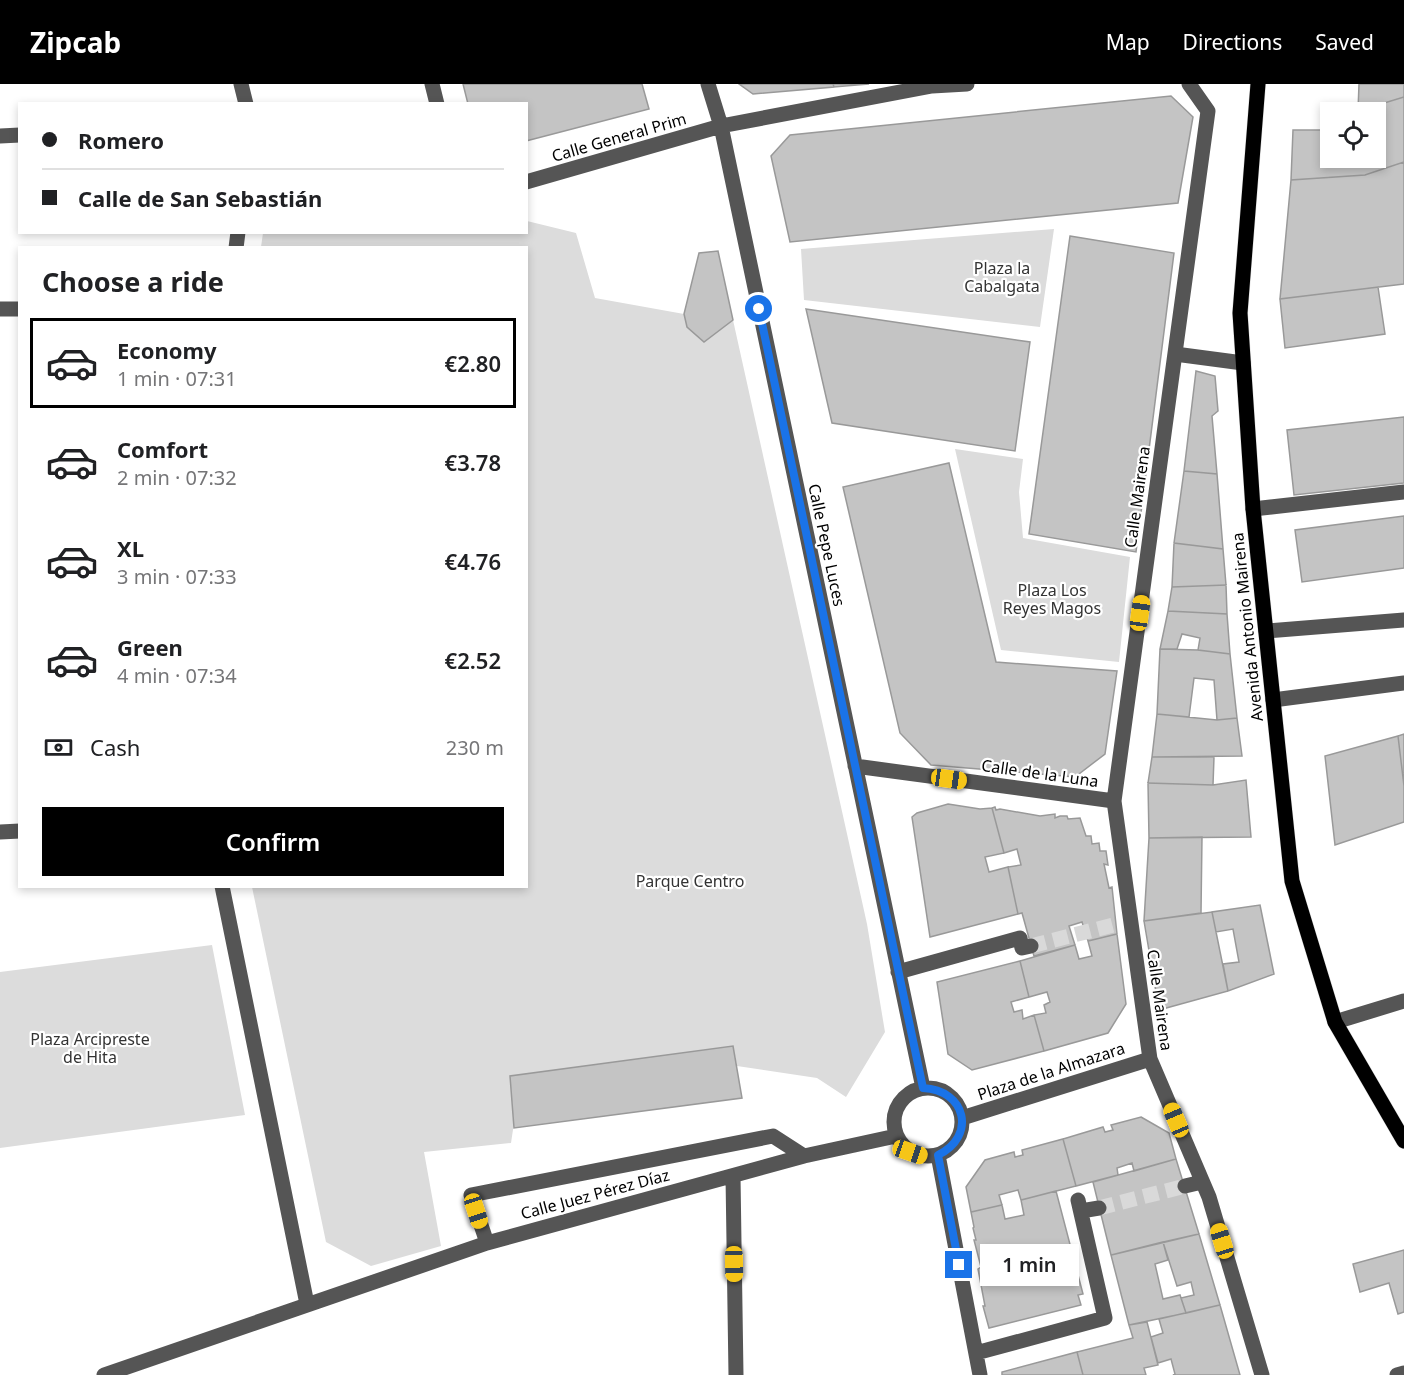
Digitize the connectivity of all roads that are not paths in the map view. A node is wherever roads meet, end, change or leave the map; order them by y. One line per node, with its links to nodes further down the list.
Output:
1 (241, 84): 8 (street)
2 (432, 84): 9 (street)
3 (708, 84): 10 (street, Calle Pepe Luces)
4 (967, 84): 7 (street, Calle General Prim)
5 (1189, 84): 16 (street, Calle Mairena)
6 (1258, 84): 17 (main road, Avenida Antonio Mairena)
7 (931, 85): 10 (street, Calle General Prim)
8 (246, 102)
9 (436, 102)
10 (721, 126): 13 (street, Calle General Prim); 24 (street, Calle Pepe Luces)
11 (18, 135): 12 (street)
12 (0, 136)
13 (528, 181)
14 (0, 309): 15 (street)
15 (18, 309)
16 (1175, 354): 17 (street); 25 (street, Calle Mairena)
17 (1243, 363): 19 (main road, Avenida Antonio Mairena)
18 (1404, 492): 19 (street)
19 (1253, 509): 21 (main road, Avenida Antonio Mairena)
20 (1404, 620): 21 (street)
21 (1266, 631): 23 (main road, Avenida Antonio Mairena)
22 (1404, 683): 23 (street)
23 (1273, 700): 32 (main road, Avenida Antonio Mairena)
24 (855, 766): 25 (street, Calle de la Luna); 30 (street, Calle Pepe Luces)
25 (1114, 801): 33 (street, Calle Mairena)
26 (18, 831): 27 (street)
27 (0, 832)
28 (222, 888): 45 (street)
29 (1026, 942): 30 (street)
30 (898, 972): 34 (street, Calle Pepe Luces)
31 (1404, 1001): 32 (street)
32 (1335, 1022): 37 (main road, Avenida Antonio Mairena)
33 (1150, 1059): 35 (street, Plaza de la Almazara); 41 (street, Calle Mairena)
34 (923, 1088): 35 (street); 36 (street)
35 (963, 1118): 38 (street)
36 (896, 1136): 38 (street); 39 (street, Calle Juez Pérez Díaz)
37 (1404, 1141)
38 (938, 1155): 46 (street)
39 (804, 1156): 40 (street, Calle Juez Pérez Díaz); 44 (street)
40 (733, 1176): 44 (street, Calle Juez Pérez Díaz); 49 (street)
41 (1202, 1182): 42 (street); 51 (street, Calle Mairena)
42 (1185, 1186)
43 (1099, 1208): 46 (street)
44 (487, 1243): 45 (street, Calle Juez Pérez Díaz)
45 (307, 1304): 48 (street, Calle Juez Pérez Díaz)
46 (976, 1353): 50 (street)
47 (1404, 1373): 52 (street)
48 (104, 1375)
49 (736, 1375)
50 (980, 1375)
51 (1262, 1375)
52 (1397, 1375)

